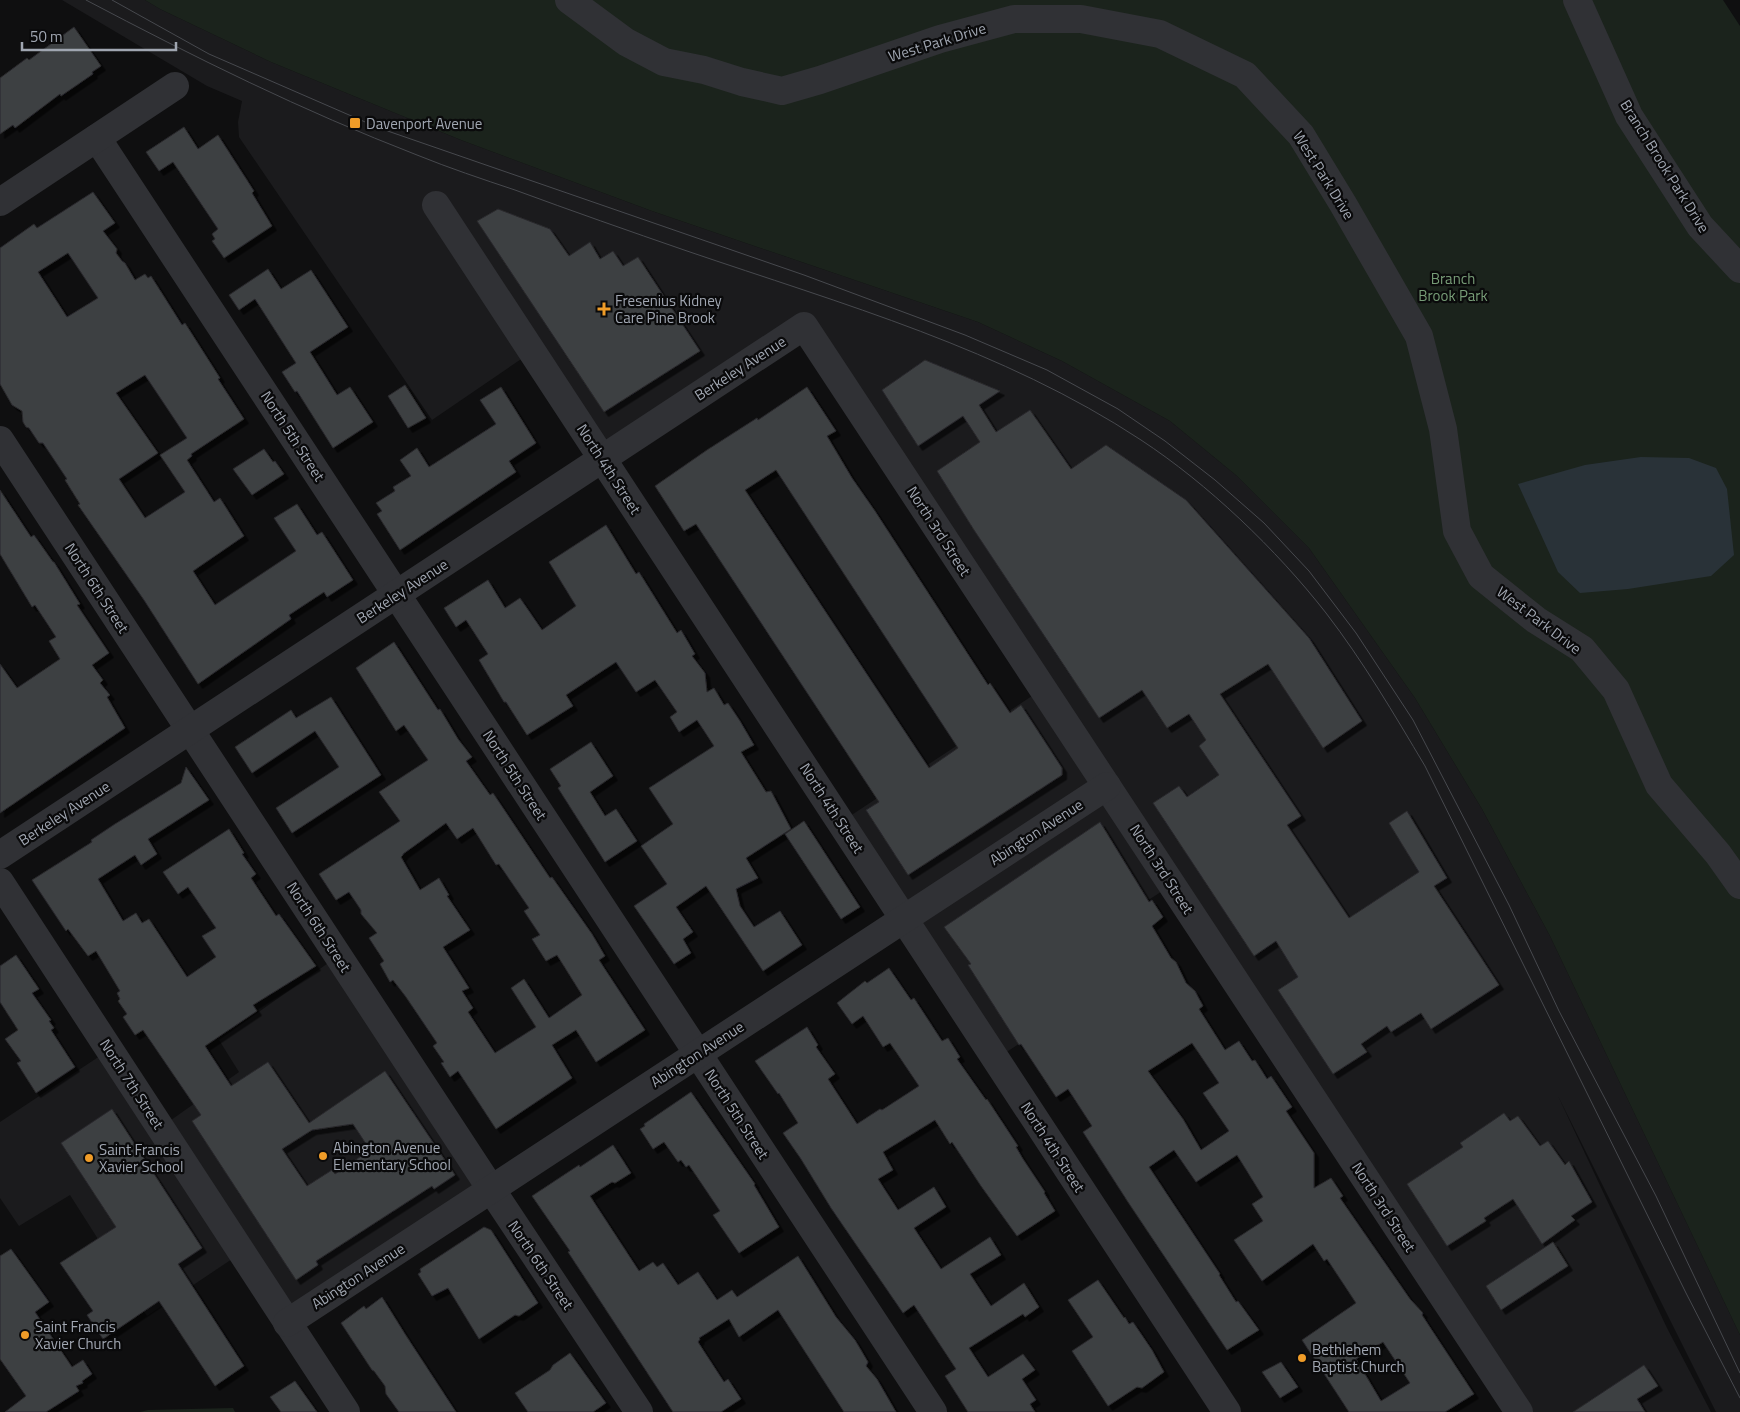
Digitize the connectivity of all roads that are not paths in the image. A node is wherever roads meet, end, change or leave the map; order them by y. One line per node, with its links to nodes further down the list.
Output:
1 (569, 0): 16 (street, West Park Drive)
2 (1577, 0): 7 (street, Branch Brook Park Drive)
3 (175, 86): 4 (street)
4 (97, 138): 5 (street); 11 (street, North 5th Street)
5 (0, 202)
6 (436, 204): 10 (street, North 4th Street)
7 (1740, 269)
8 (804, 326): 10 (street, Berkeley Avenue); 13 (street, North 3rd Street)
9 (0, 440): 12 (street, North 6th Street)
10 (602, 459): 11 (street, Berkeley Avenue); 17 (street, North 4th Street)
11 (396, 594): 12 (street, Berkeley Avenue); 18 (street, North 5th Street)
12 (190, 730): 14 (street, Berkeley Avenue); 19 (street, North 6th Street)
13 (1107, 786): 17 (street, Abington Avenue); 21 (street, North 3rd Street)
14 (0, 855)
15 (0, 882): 20 (street, North 7th Street)
16 (1740, 885)
17 (904, 919): 18 (street, Abington Avenue); 25 (street, North 4th Street)
18 (698, 1054): 19 (street, Abington Avenue); 24 (street, North 5th Street)
19 (491, 1189): 20 (street, Abington Avenue); 23 (street, North 6th Street)
20 (287, 1323): 22 (street, North 7th Street)
21 (1515, 1411)
22 (346, 1412)
23 (639, 1412)
24 (933, 1412)
25 (1227, 1412)

